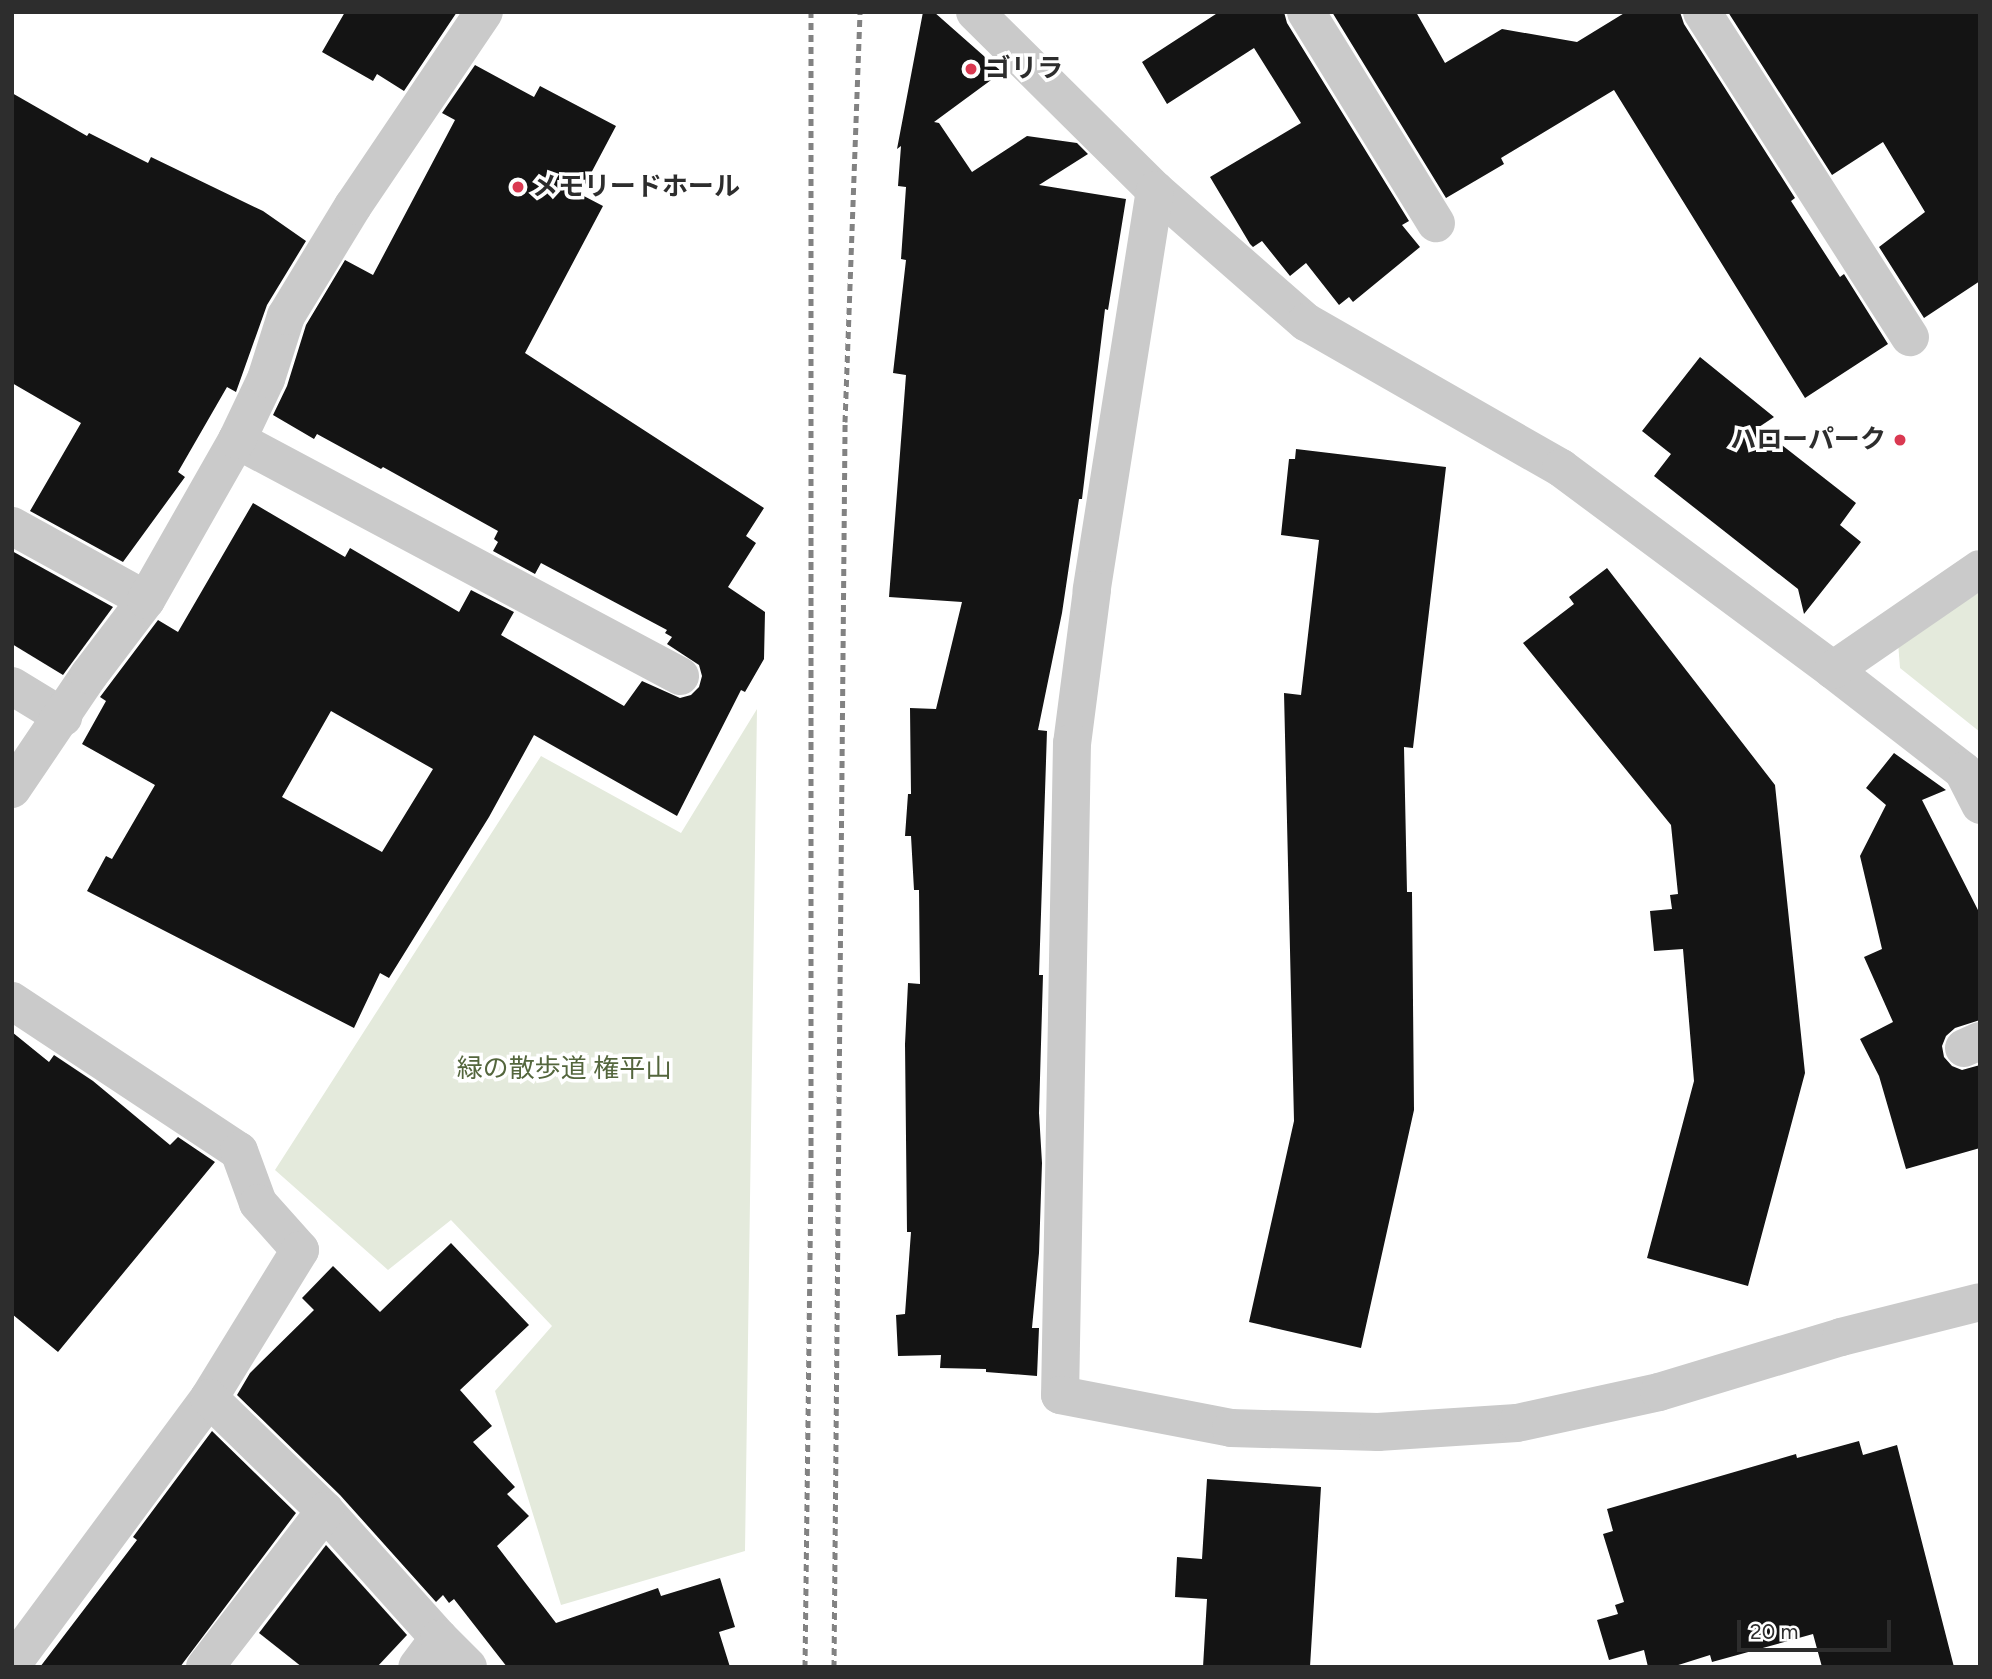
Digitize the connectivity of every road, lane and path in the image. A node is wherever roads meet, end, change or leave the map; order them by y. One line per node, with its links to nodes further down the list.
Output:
1 (484, 12): 8 (street)
2 (975, 12): 5 (street)
3 (1307, 12): 6 (street)
4 (1702, 12): 7 (street)
5 (1155, 190): 12 (street); 19 (street)
6 (1436, 223)
7 (1910, 337)
8 (237, 440): 11 (street); 13 (street)
9 (12, 526): 11 (street)
10 (1980, 569): 12 (street)
11 (146, 600): 15 (street)
12 (1833, 670): 17 (street)
13 (680, 676)
14 (12, 686): 15 (street)
15 (64, 717): 16 (street)
16 (12, 789)
17 (1980, 805)
18 (12, 1001): 20 (street)
19 (1980, 1302)
20 (209, 1398): 21 (street); 23 (street)
21 (325, 1511): 22 (street); 24 (street)
22 (428, 1652): 25 (street)
23 (12, 1664)
24 (205, 1667)
25 (468, 1667)

